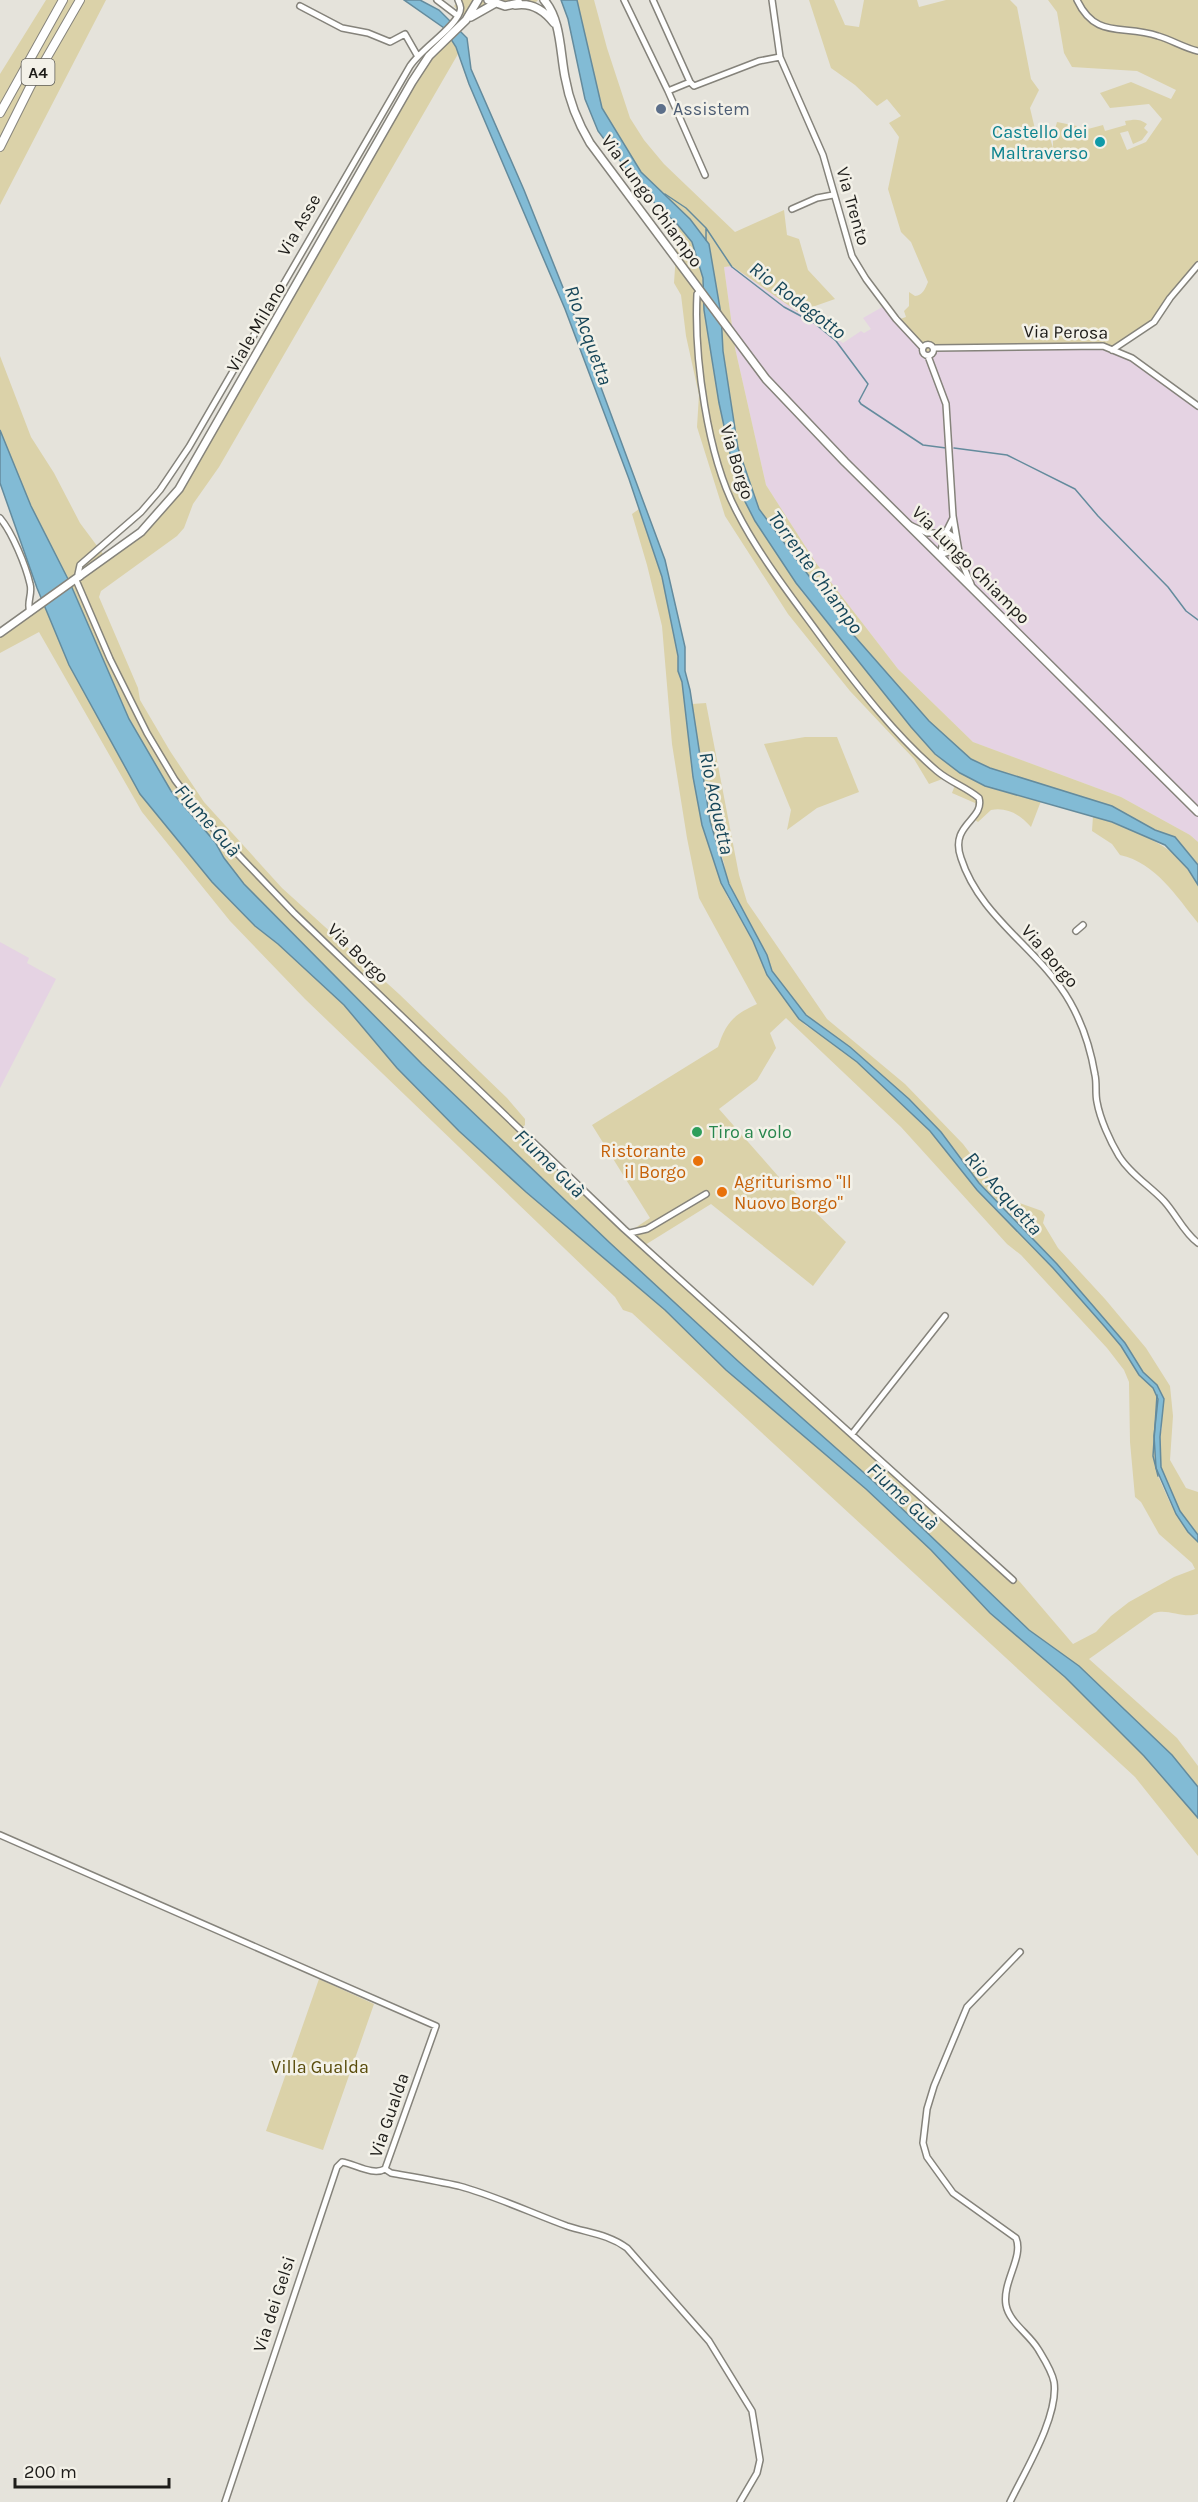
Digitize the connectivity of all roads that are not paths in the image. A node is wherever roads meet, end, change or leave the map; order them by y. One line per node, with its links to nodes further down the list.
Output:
1 (63, 0): 23 (highway, A4)
2 (80, 0): 24 (highway, A4)
3 (437, 0): 15 (street)
4 (458, 0): 15 (street)
5 (478, 0): 16 (main road, Viale Milano)
6 (523, 0): 13 (main road)
7 (544, 0): 17 (main road, Via Lungo Chiampo)
8 (624, 0): 22 (street)
9 (653, 0): 21 (street)
10 (772, 0): 20 (street, Via Trento)
11 (1077, 0): 18 (street)
12 (491, 2): 13 (main road, Viale Milano); 16 (main road, Viale Milano)
13 (515, 5): 17 (main road, Viale Milano)
14 (300, 6): 19 (street)
15 (458, 16): 19 (street, Via Asse)
16 (466, 20): 41 (main road, Viale Milano)
17 (556, 25): 29 (main road, Via Lungo Chiampo)
18 (1198, 51)
19 (417, 55): 41 (street, Via Asse)
20 (780, 57): 21 (street); 26 (street, Via Trento)
21 (692, 84): 22 (street)
22 (668, 92): 25 (street)
23 (0, 113)
24 (0, 147)
25 (705, 175)
26 (833, 195): 27 (street); 30 (street, Via Trento)
27 (792, 209)
28 (1198, 265): 32 (street, Via Perosa)
29 (700, 291): 37 (main road, Via Lungo Chiampo); 50 (street, Via Borgo)
30 (923, 348): 31 (street); 33 (street)
31 (933, 348): 32 (street, Via Perosa); 33 (street)
32 (1112, 350): 34 (street)
33 (928, 356): 35 (street)
34 (1198, 405)
35 (953, 516): 38 (street); 39 (street)
36 (0, 518): 43 (street)
37 (910, 525): 38 (street); 40 (main road, Via Lungo Chiampo)
38 (945, 534): 39 (street); 40 (street)
39 (957, 540): 40 (street); 42 (street)
40 (940, 555): 42 (main road, Via Lungo Chiampo)
41 (76, 580): 43 (main road, Viale Milano); 49 (street, Via Borgo)
42 (971, 584): 45 (main road, Via Lungo Chiampo)
43 (30, 612): 44 (main road, Viale Milano)
44 (0, 633)
45 (1198, 812)
46 (1083, 925): 47 (street)
47 (1076, 931)
48 (706, 1194): 49 (street)
49 (630, 1233): 52 (street, Via Borgo)
50 (1198, 1243)
51 (945, 1316): 52 (street)
52 (852, 1434): 53 (street, Via Borgo)
53 (1013, 1580)
54 (0, 1835): 56 (street, Via Gualda)
55 (1020, 1952): 59 (street)
56 (385, 2169): 57 (street, Via dei Gelsi); 58 (street, Via Gualda)
57 (225, 2502)
58 (740, 2502)
59 (1010, 2502)

